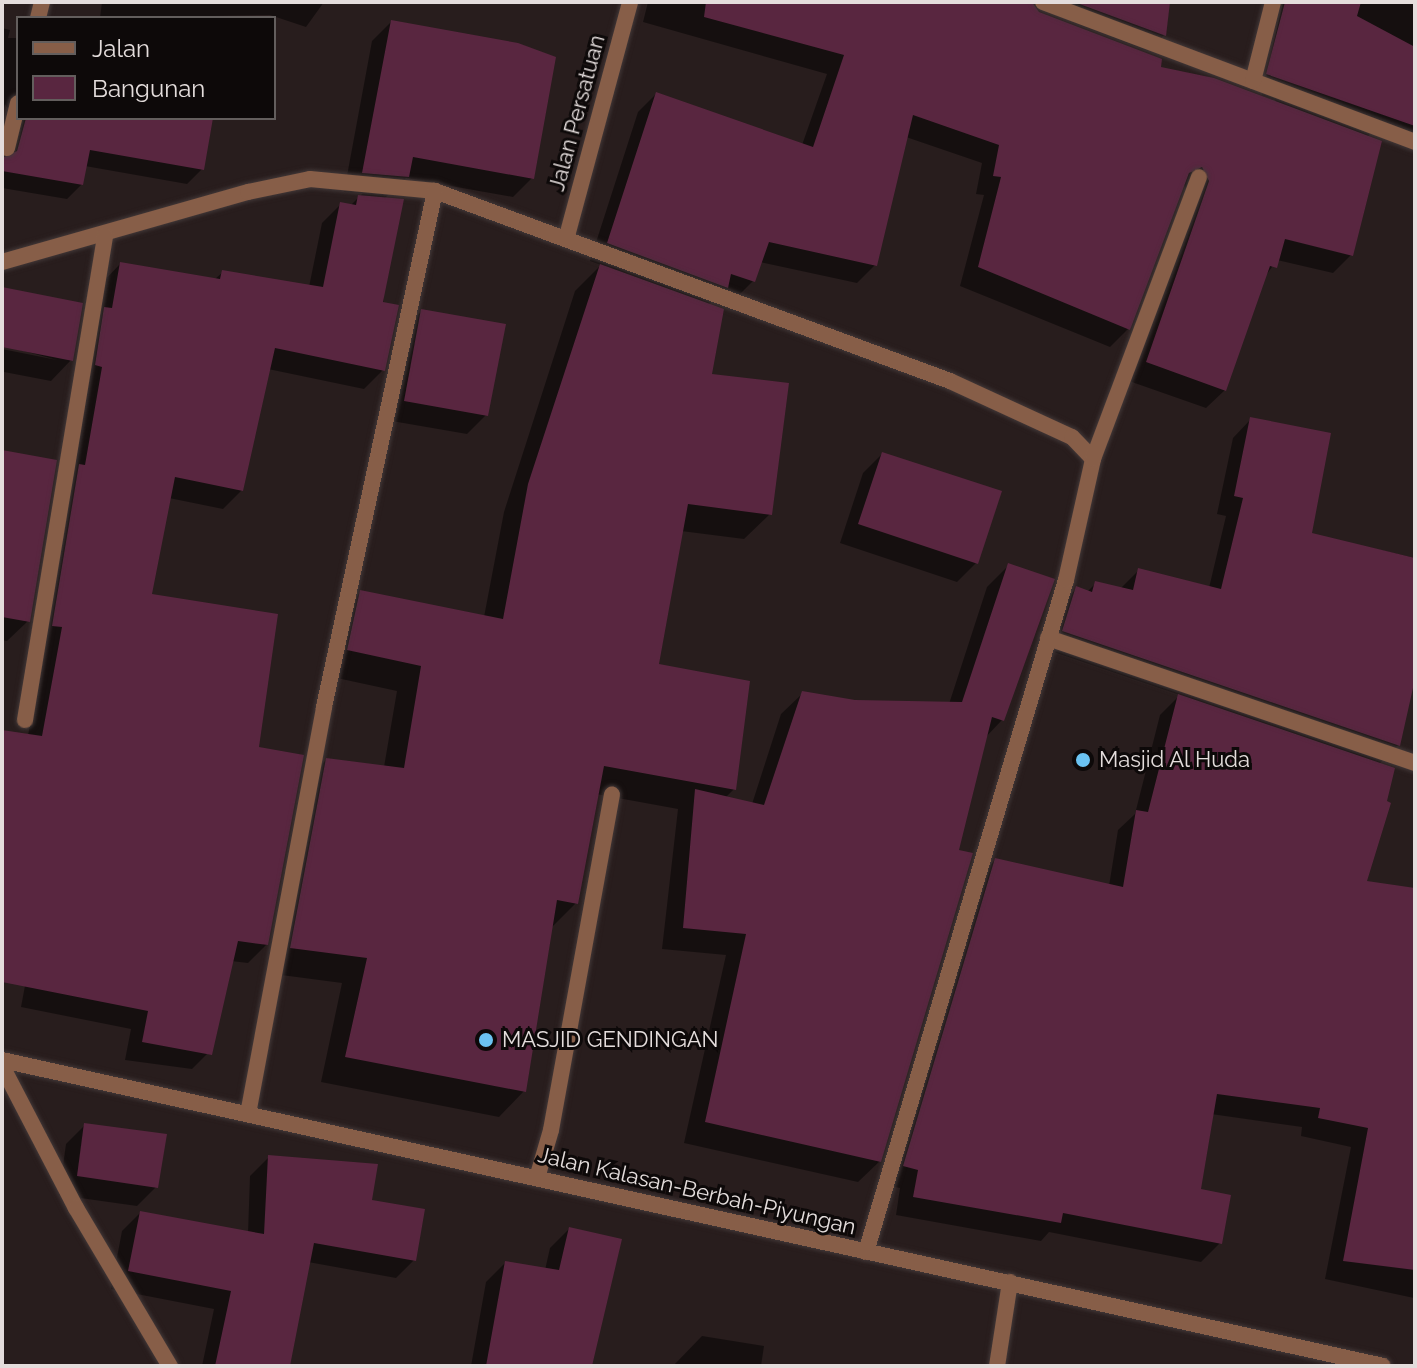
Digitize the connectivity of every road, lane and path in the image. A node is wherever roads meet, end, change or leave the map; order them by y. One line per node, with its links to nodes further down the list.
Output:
1 (630, 2): 11 (street, Jalan Persatuan)
2 (1043, 2): 4 (street)
3 (1273, 2): 4 (street)
4 (1253, 81): 6 (street)
5 (16, 111): 7 (street)
6 (1415, 142)
7 (7, 148)
8 (1199, 177): 13 (street)
9 (435, 191): 10 (street); 11 (street); 19 (street)
10 (105, 236): 12 (street); 15 (street)
11 (567, 236): 13 (street)
12 (2, 262)
13 (1093, 459): 14 (street)
14 (1048, 638): 16 (street); 21 (street)
15 (25, 720)
16 (1415, 763)
17 (612, 795): 20 (street)
18 (2, 1063): 19 (street, Jalan Kalasan-Berbah-Piyungan); 23 (street)
19 (248, 1114): 20 (street, Jalan Kalasan-Berbah-Piyungan)
20 (537, 1178): 21 (street, Jalan Kalasan-Berbah-Piyungan)
21 (866, 1252): 22 (street, Jalan Kalasan-Berbah-Piyungan)
22 (1010, 1282): 24 (street); 25 (street, Jalan Kalasan-Berbah-Piyungan)
23 (170, 1366)
24 (997, 1366)
25 (1383, 1366)

